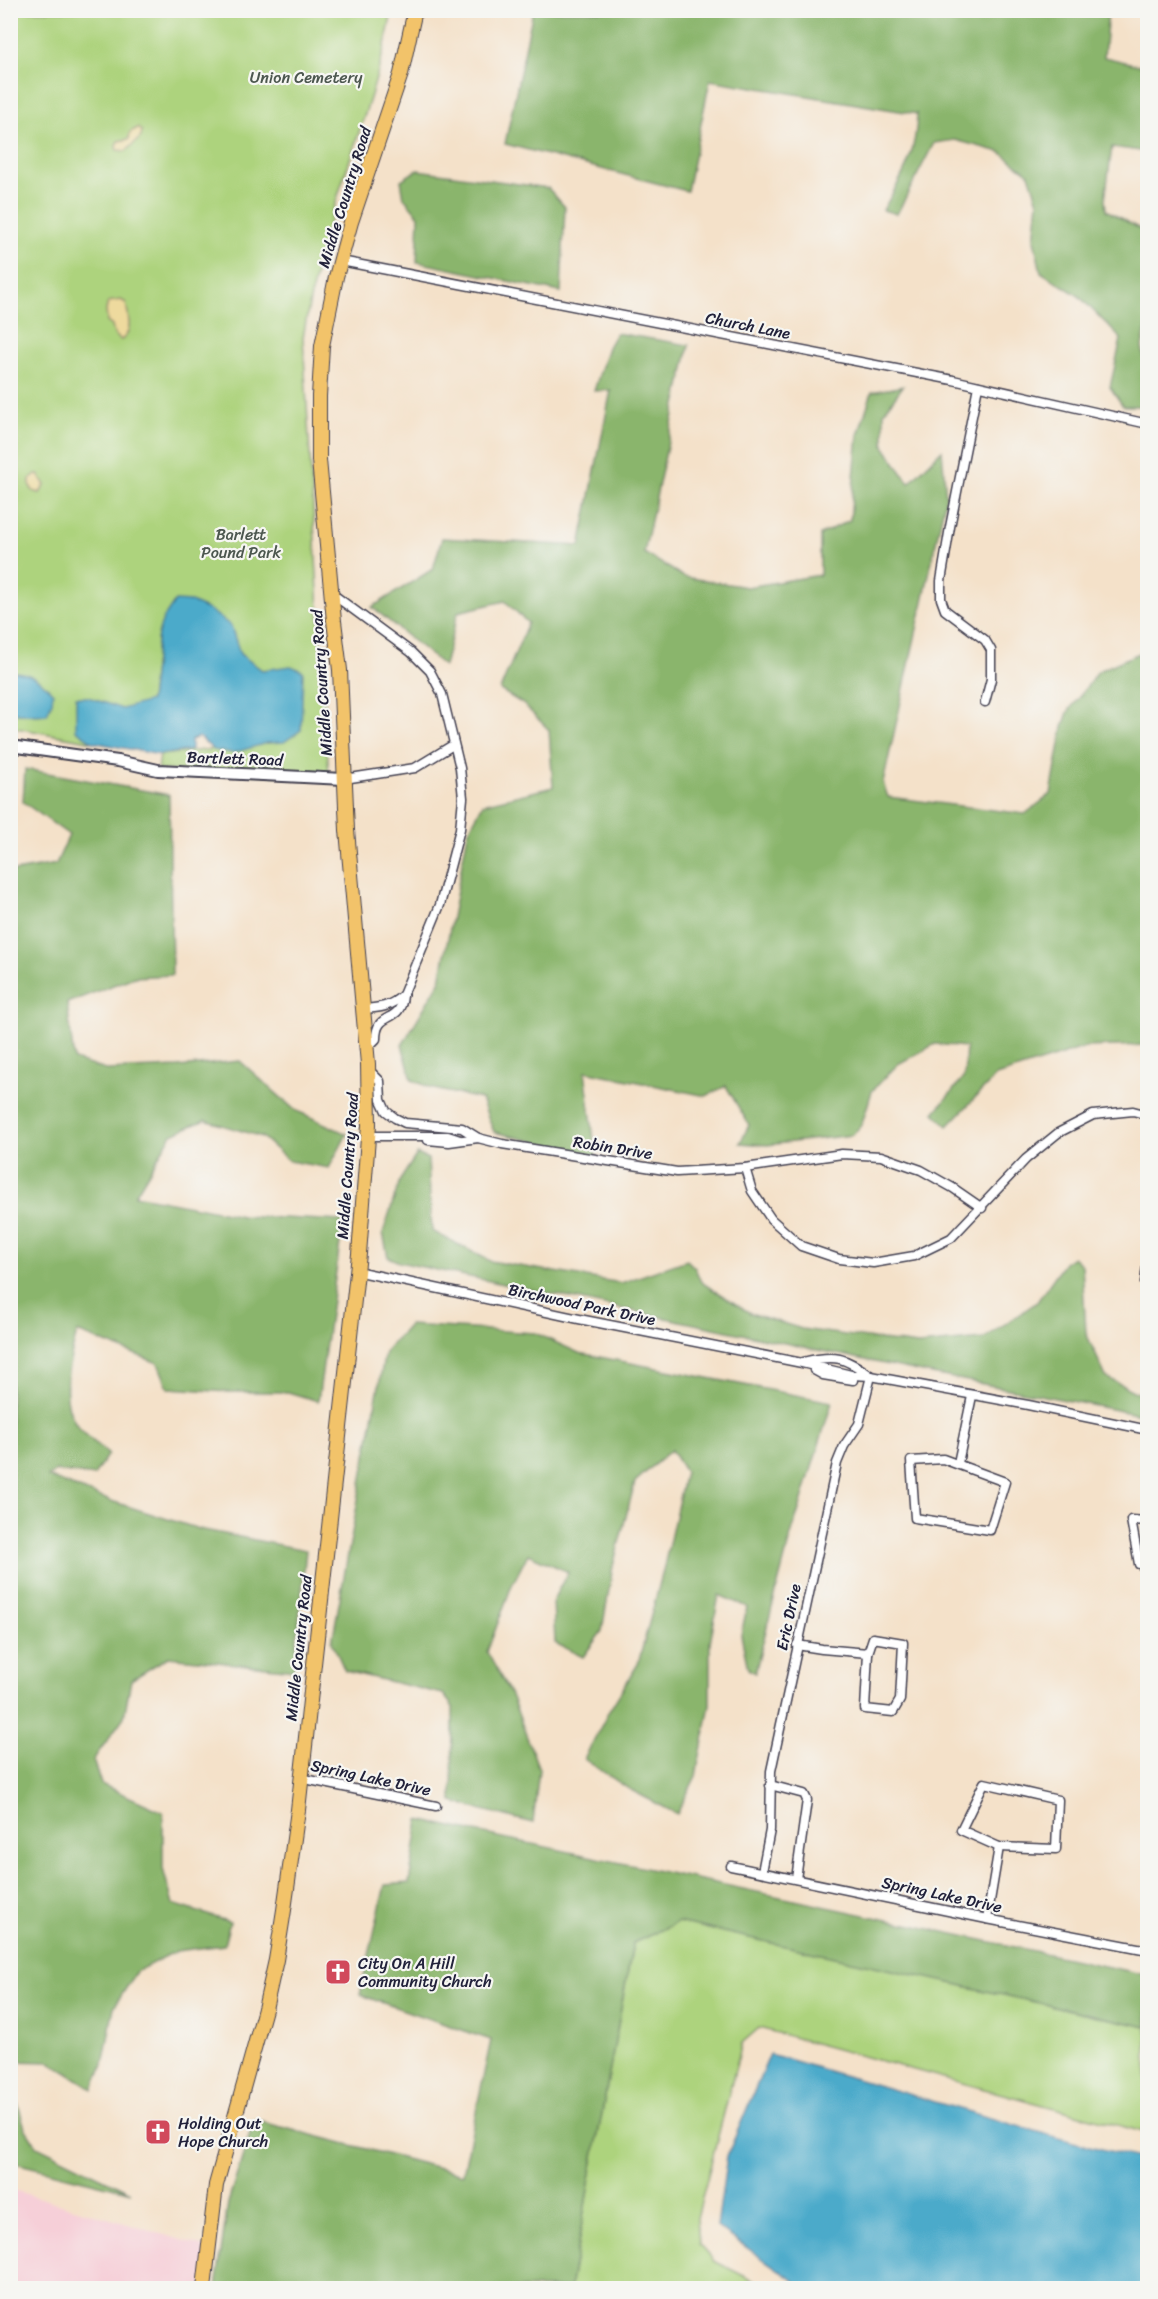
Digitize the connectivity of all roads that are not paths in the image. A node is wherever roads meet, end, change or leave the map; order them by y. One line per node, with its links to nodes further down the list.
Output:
1 (415, 10): 2 (main road, Middle Country Road)
2 (341, 261): 3 (street, Church Lane); 5 (main road, Middle Country Road)
3 (978, 386): 4 (street, Church Lane); 6 (street)
4 (1148, 424)
5 (332, 593): 7 (street); 9 (main road, Middle Country Road)
6 (985, 702)
7 (453, 745): 9 (street, Bartlett Road); 10 (street)
8 (10, 746): 9 (street, Bartlett Road)
9 (344, 779): 11 (main road, Middle Country Road)
10 (403, 994): 11 (street); 12 (street)
11 (363, 1009): 12 (main road, Middle Country Road)
12 (366, 1049): 13 (main road, Middle Country Road)
13 (368, 1069): 15 (main road, Middle Country Road); 16 (street, Robin Drive)
14 (1148, 1115): 18 (street)
15 (368, 1136): 16 (street, Robin Drive); 20 (main road, Middle Country Road)
16 (478, 1138): 17 (street, Robin Drive)
17 (745, 1167): 18 (street, Robin Drive); 18 (street)
18 (981, 1208)
19 (1148, 1255): 21 (street)
20 (356, 1271): 22 (street, Birchwood Park Drive); 31 (main road, Middle Country Road)
21 (1148, 1291)
22 (802, 1363): 23 (street, Birchwood Park Drive); 23 (street, Birchwood Park Drive)
23 (871, 1376): 24 (street, Birchwood Park Drive); 29 (street, Eric Drive)
24 (972, 1396): 25 (street, Birchwood Park Drive); 26 (street)
25 (1148, 1430)
26 (958, 1464): 26 (street)
27 (1148, 1521): 28 (street)
28 (1148, 1564)
29 (797, 1645): 30 (street); 32 (street, Eric Drive)
30 (868, 1653): 30 (street)
31 (300, 1778): 33 (street, Spring Lake Drive); 40 (main road, Middle Country Road)
32 (770, 1785): 36 (street, Eric Drive); 37 (street)
33 (436, 1806)
34 (999, 1847): 34 (street); 38 (street)
35 (730, 1866): 36 (street, Spring Lake Drive)
36 (762, 1872): 37 (street, Spring Lake Drive)
37 (796, 1879): 38 (street, Spring Lake Drive)
38 (987, 1919): 39 (street, Spring Lake Drive)
39 (1148, 1950)
40 (204, 2289)

